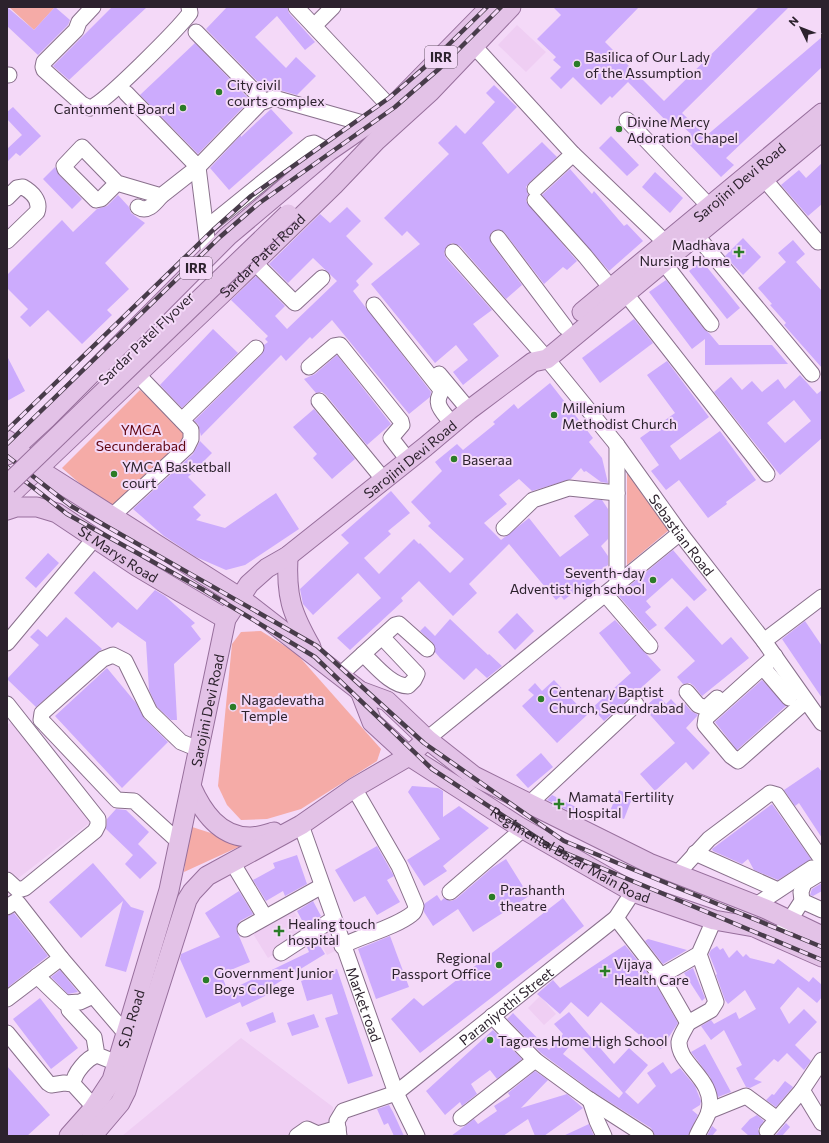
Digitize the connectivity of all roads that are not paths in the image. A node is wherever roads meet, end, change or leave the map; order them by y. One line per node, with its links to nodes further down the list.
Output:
1 (93, 7): 2 (street)
2 (189, 7)
3 (296, 7): 7 (street)
4 (333, 7): 7 (street)
5 (490, 7): 12 (main road, IRR)
6 (511, 7): 9 (main road, Sardar Patel Road / IRR)
7 (314, 26): 12 (street)
8 (196, 32): 11 (street)
9 (474, 46): 16 (main road, Sardar Patel Road / IRR); 18 (street)
10 (126, 93): 19 (street)
11 (264, 101): 15 (street); 19 (street)
12 (392, 108): 15 (main road, IRR); 26 (main road, Sardar Patel Flyover / IRR)
13 (627, 120): 25 (street)
14 (821, 121): 20 (main road, Sarojini Devi Road); 25 (main road, Sarojini Devi Road)
15 (366, 124): 17 (main road, IRR)
16 (376, 140): 26 (main road, Sardar Patel Flyover / IRR); 35 (main road, Sardar Patel Road / IRR)
17 (329, 151): 27 (street); 34 (main road, IRR)
18 (573, 154): 32 (street); 38 (street)
19 (198, 167): 22 (street); 27 (street)
20 (765, 180): 28 (main road, Sarojini Devi Road); 31 (street)
21 (117, 183): 22 (street)
22 (161, 196): 24 (street)
23 (7, 198): 30 (street)
24 (138, 207)
25 (710, 207): 32 (main road, Sarojini Devi Road)
26 (285, 210): 56 (main road, Sardar Patel Flyover / IRR); 59 (main road, Sardar Patel Flyover / IRR, bridge)
27 (206, 228): 34 (street)
28 (697, 236): 36 (main road, Sarojini Devi Road); 44 (street)
29 (498, 238): 40 (street)
30 (7, 241)
31 (822, 241)
32 (666, 243): 38 (main road, Sarojini Devi Road)
33 (453, 252): 42 (street, Sebastian Road)
34 (209, 255): 49 (main road, IRR)
35 (254, 262): 37 (street); 45 (main road, Sardar Patel Road / IRR)
36 (664, 263): 38 (main road, Sarojini Devi Road); 39 (street)
37 (322, 278)
38 (618, 291): 40 (main road, Sarojini Devi Road); 42 (main road, Sarojini Devi Road); 57 (street)
39 (711, 324)
40 (565, 327): 42 (main road, Sarojini Devi Road)
41 (256, 348): 48 (street)
42 (540, 357): 47 (main road, Sarojini Devi Road); 52 (street, Sebastian Road)
43 (309, 367): 54 (street)
44 (812, 374)
45 (138, 375): 48 (street); 53 (main road, Sardar Patel Road / IRR)
46 (318, 401): 58 (street)
47 (469, 410): 50 (main road, Sarojini Devi Road); 50 (street)
48 (182, 420): 62 (street)
49 (40, 424): 51 (main road, IRR); 53 (main road)
50 (452, 424): 54 (main road, Sarojini Devi Road)
51 (9, 443): 55 (main road, St Marys Road)
52 (617, 445): 60 (street); 64 (street, Sebastian Road)
53 (55, 453): 55 (main road, Sardar Patel Road / IRR)
54 (408, 460): 58 (main road, Sarojini Devi Road)
55 (38, 469): 59 (main road, Sardar Patel Road / IRR); 62 (main road, St Marys Road)
56 (7, 471)
57 (767, 474)
58 (384, 480): 66 (main road, Sarojini Devi Road)
59 (10, 487)
60 (617, 493): 63 (street); 67 (street)
61 (7, 510): 65 (main road, St Marys Road)
62 (111, 517): 69 (main road, St Marys Road)
63 (504, 528)
64 (680, 532): 67 (street); 76 (street, Sebastian Road)
65 (94, 539): 71 (main road, St Marys Road); 73 (street)
66 (288, 556): 69 (main road, Sarojini Devi Road); 78 (main road)
67 (617, 584): 68 (street)
68 (604, 594): 74 (street); 88 (street)
69 (239, 597): 71 (main road, Sarojini Devi Road); 78 (main road, Regimental Bazar Main Road)
70 (822, 597): 76 (street)
71 (226, 619): 89 (main road, Sarojini Devi Road)
72 (382, 637): 75 (street); 77 (street); 77 (street)
73 (7, 643)
74 (650, 646)
75 (427, 649)
76 (770, 649): 81 (street, Sebastian Road); 83 (street); 84 (street)
77 (363, 654): 80 (street)
78 (316, 655): 80 (main road, Regimental Bazar Main Road)
79 (766, 672): 81 (street)
80 (340, 675): 82 (main road, Regimental Bazar Main Road)
81 (788, 689): 84 (street, Sebastian Road)
82 (360, 691): 88 (main road, Regimental Bazar Main Road); 90 (main road, Regimental Bazar Main Road)
83 (687, 692)
84 (806, 701): 87 (street, Sebastian Road)
85 (7, 704): 102 (street)
86 (636, 704): 93 (street)
87 (822, 723)
88 (427, 739): 90 (main road); 93 (main road, Regimental Bazar Main Road)
89 (198, 749): 91 (main road, Sarojini Devi Road); 96 (street)
90 (409, 756): 92 (main road); 95 (main road, Regimental Bazar Main Road)
91 (191, 786): 94 (main road); 96 (main road, Sarojini Devi Road)
92 (354, 788): 94 (main road); 120 (street)
93 (529, 804): 101 (main road, Regimental Bazar Main Road)
94 (301, 826): 99 (main road); 103 (street, Market road)
95 (523, 829): 106 (street); 107 (main road, Regimental Bazar Main Road)
96 (180, 843): 104 (main road, Sarojini Devi Road)
97 (695, 853): 98 (street); 101 (street); 105 (street)
98 (822, 861): 105 (street)
99 (232, 862): 112 (street); 150 (main road, S.D. Road)
100 (822, 872): 108 (street)
101 (677, 874): 109 (main road, Regimental Bazar Main Road)
102 (7, 880)
103 (322, 886): 112 (street); 114 (street, Market road)
104 (169, 890): 133 (main road, S.D. Road)
105 (778, 890): 109 (street)
106 (450, 892)
107 (633, 892): 113 (street, Paranjyothi Street); 116 (main road, Regimental Bazar Main Road)
108 (802, 901): 111 (street); 115 (street)
109 (756, 905): 115 (main road, Regimental Bazar Main Road)
110 (7, 907): 124 (street)
111 (822, 910)
112 (265, 917): 117 (street)
113 (616, 918): 126 (street); 130 (street, Paranjyothi Street)
114 (333, 919): 120 (street, Market road); 121 (street)
115 (790, 919): 118 (main road, Regimental Bazar Main Road); 119 (street)
116 (714, 920): 119 (main road, Regimental Bazar Main Road); 122 (street)
117 (245, 929)
118 (822, 936)
119 (778, 938): 123 (main road, Regimental Bazar Main Road)
120 (342, 946): 140 (street, Market road)
121 (281, 953)
122 (699, 954): 126 (street); 131 (street)
123 (822, 957)
124 (61, 958): 125 (street); 127 (street)
125 (37, 976): 127 (street); 128 (street)
126 (660, 976): 131 (street)
127 (93, 996): 133 (street)
128 (7, 999)
129 (69, 1010): 134 (street)
130 (492, 1016): 135 (street); 140 (street, Paranjyothi Street)
131 (688, 1023): 143 (street)
132 (7, 1033): 138 (street)
133 (126, 1034): 137 (main road, S.D. Road)
134 (97, 1055): 137 (street); 138 (street)
135 (535, 1060): 141 (street); 144 (street)
136 (822, 1060): 139 (street)
137 (117, 1063): 142 (main road, S.D. Road)
138 (73, 1084): 142 (street)
139 (802, 1090): 145 (street); 146 (street)
140 (396, 1093): 149 (street, Paranjyothi Street); 152 (street, Market road)
141 (590, 1100): 153 (street); 154 (street)
142 (94, 1107): 151 (main road, S.D. Road)
143 (709, 1111): 145 (street); 155 (street)
144 (461, 1118)
145 (778, 1118): 147 (street)
146 (822, 1123)
147 (767, 1131)
148 (302, 1132): 149 (street)
149 (338, 1132)
150 (95, 1135)
151 (69, 1136)
152 (417, 1136)
153 (604, 1136)
154 (646, 1136)
155 (697, 1136)

